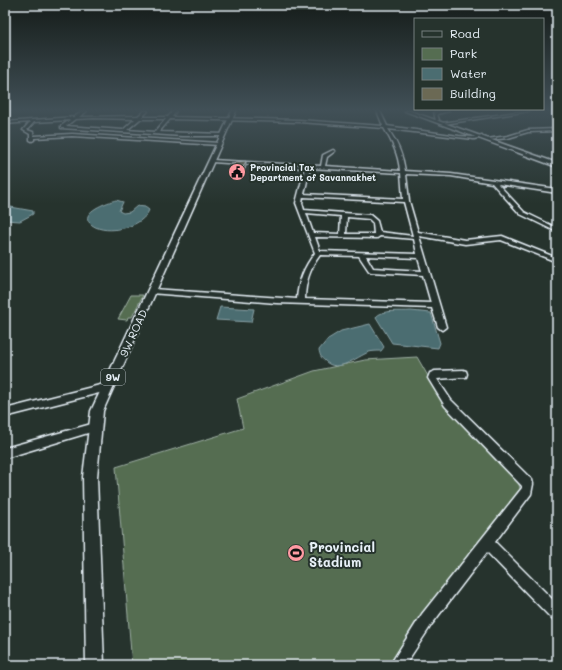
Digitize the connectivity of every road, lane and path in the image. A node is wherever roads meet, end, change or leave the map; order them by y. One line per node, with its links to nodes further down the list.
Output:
1 (220, 142): 6 (main road, 9W ROAD / 9W)
2 (395, 142): 10 (street)
3 (497, 142): 7 (highway)
4 (500, 142): 7 (highway)
5 (333, 151): 9 (street)
6 (212, 161): 8 (street); 27 (main road, 9W ROAD / 9W)
7 (557, 164)
8 (308, 167): 9 (street); 13 (street)
9 (323, 167): 10 (street)
10 (403, 171): 11 (street); 14 (street)
11 (492, 181): 12 (street); 17 (street)
12 (557, 191)
13 (300, 195): 14 (street); 15 (street)
14 (406, 200): 21 (street)
15 (301, 211): 16 (street); 19 (street)
16 (344, 215): 18 (street); 20 (street)
17 (557, 230)
18 (377, 234): 20 (street); 21 (street)
19 (312, 235): 20 (street); 22 (street)
20 (343, 236)
21 (416, 236): 24 (street); 25 (street)
22 (318, 253): 23 (street); 28 (street)
23 (361, 254): 24 (street); 26 (street)
24 (422, 256): 26 (street)
25 (557, 260)
26 (426, 274): 29 (street)
27 (153, 291): 28 (street); 32 (main road, 9W ROAD / 9W)
28 (301, 302): 29 (street)
29 (435, 306): 30 (street)
30 (442, 327)
31 (463, 374): 36 (street)
32 (108, 387): 33 (street); 34 (main road, 9W ROAD / 9W)
33 (5, 413)
34 (95, 428): 35 (street); 38 (main road, 9W ROAD / 9W)
35 (5, 453)
36 (487, 543): 37 (street); 39 (street)
37 (557, 614)
38 (94, 665)
39 (398, 665)

